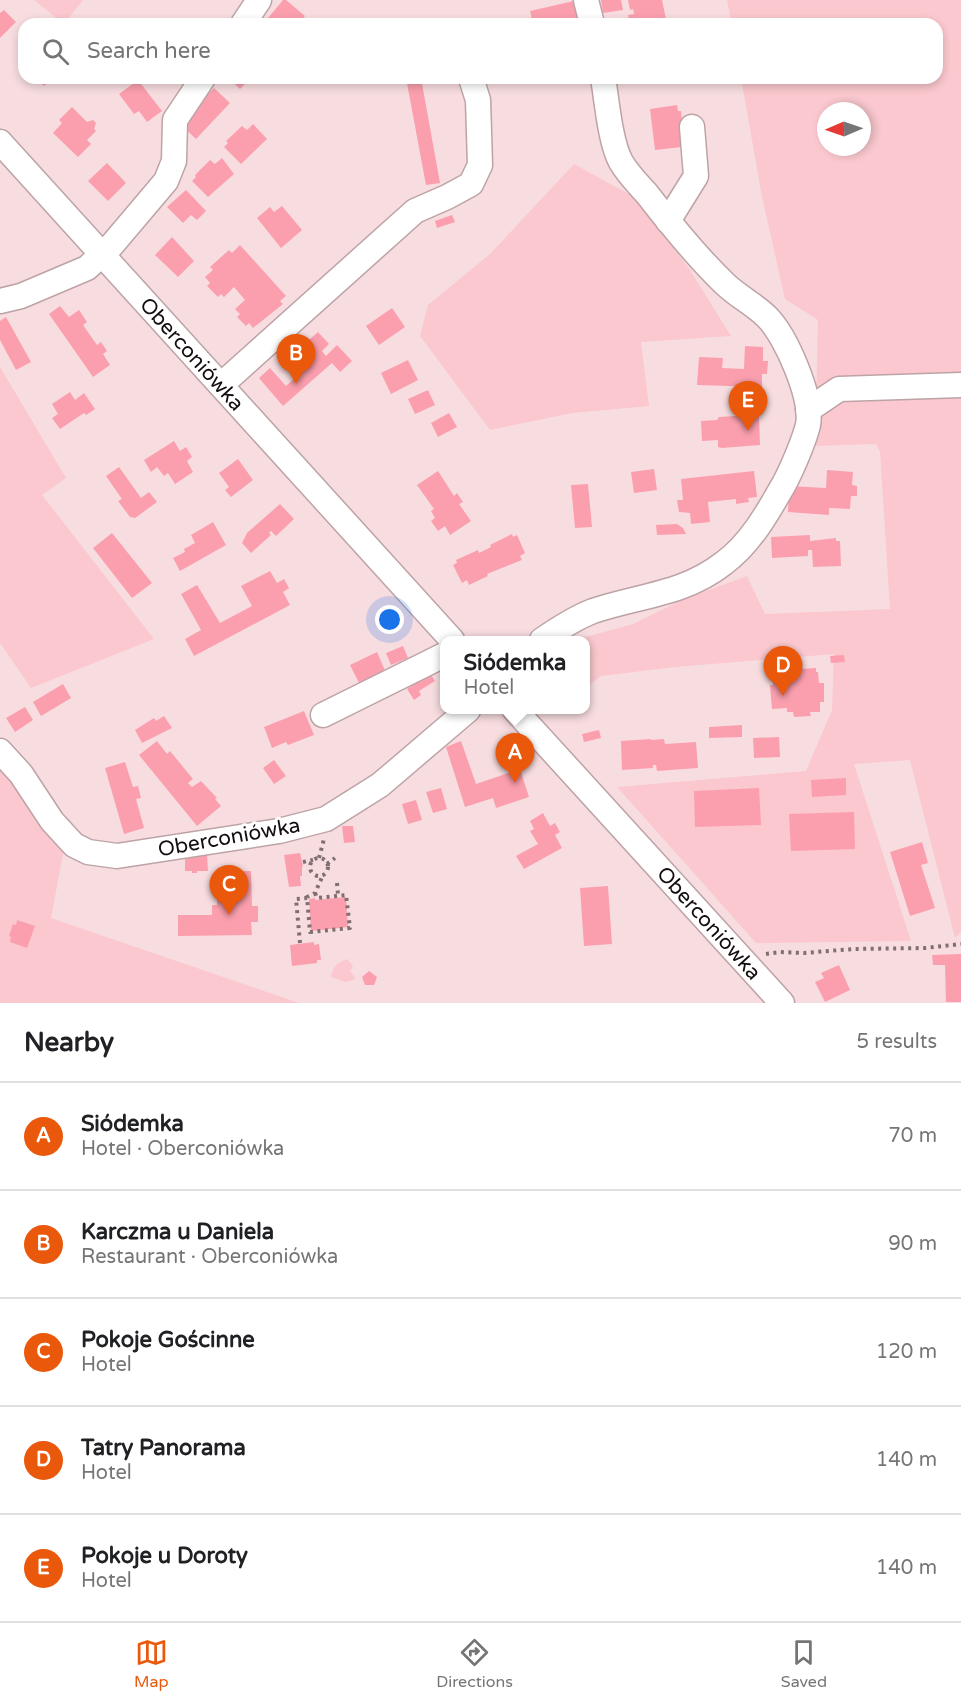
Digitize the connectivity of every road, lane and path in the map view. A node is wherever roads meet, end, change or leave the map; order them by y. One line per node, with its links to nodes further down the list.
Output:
1 (259, 0): 3 (street)
2 (586, 0): 4 (street)
3 (247, 18)
4 (590, 18)
5 (198, 84): 11 (street)
6 (473, 84): 13 (street)
7 (604, 84): 10 (street)
8 (692, 127): 10 (street)
9 (0, 142): 11 (street, Oberconiówka)
10 (668, 221): 15 (street)
11 (102, 255): 12 (street); 13 (street, Oberconiówka)
12 (0, 301)
13 (221, 385): 16 (street, Oberconiówka)
14 (961, 385): 15 (street)
15 (808, 410): 17 (street)
16 (448, 636)
17 (548, 636)
18 (440, 657): 21 (street)
19 (463, 714): 22 (street, Oberconiówka)
20 (519, 714): 34 (street, Oberconiówka)
21 (323, 715)
22 (0, 751)
23 (335, 858): 26 (path)
24 (313, 860): 25 (path); 26 (path); 27 (path)
25 (303, 862)
26 (327, 864): 27 (path)
27 (323, 874): 29 (path)
28 (337, 883): 30 (path)
29 (315, 893): 30 (path); 31 (path)
30 (338, 896): 31 (path)
31 (307, 898): 32 (path)
32 (300, 943)
33 (961, 944): 34 (path)
34 (747, 965): 35 (street, Oberconiówka)
35 (782, 1003)

